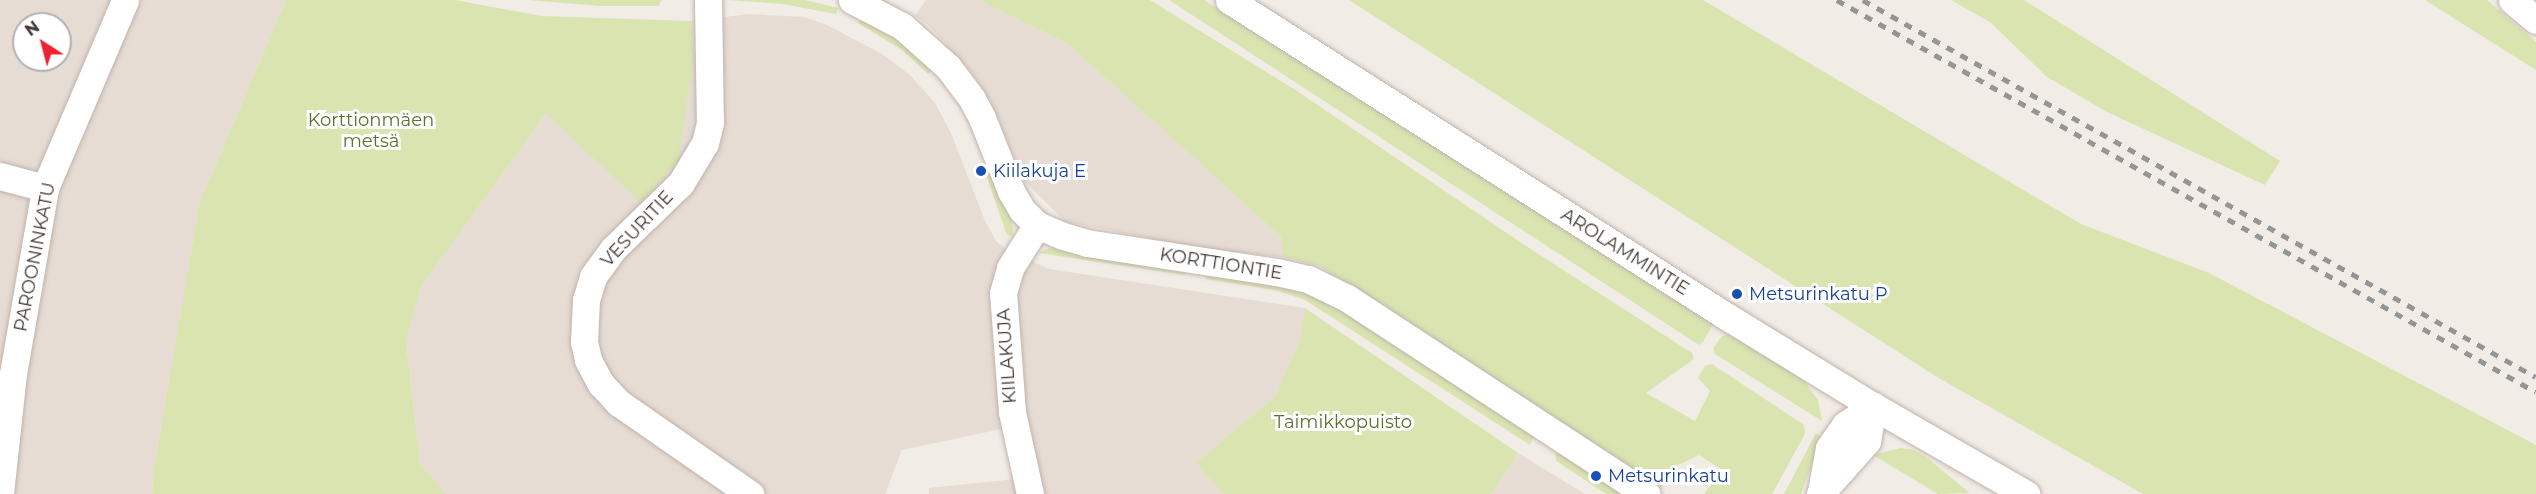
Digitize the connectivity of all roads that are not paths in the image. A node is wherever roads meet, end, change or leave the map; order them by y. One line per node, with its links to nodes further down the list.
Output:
1 (124, 0): 8 (street, PAROONINKATU)
2 (708, 0): 13 (street, VESURITIE)
3 (852, 0): 9 (street, KORTTIONTIE)
4 (1230, 0): 10 (street, AROLAMMINTIE)
5 (2512, 0): 6 (street)
6 (2536, 20)
7 (0, 176): 8 (street)
8 (45, 188): 11 (street, PAROONINKATU)
9 (1037, 225): 14 (street, KIILAKUJA); 15 (street, KORTTIONTIE)
10 (1873, 406): 12 (street); 16 (street, AROLAMMINTIE)
11 (0, 493)
12 (1821, 493)
13 (750, 494)
14 (1030, 494)
15 (1647, 494)
16 (2026, 494)

